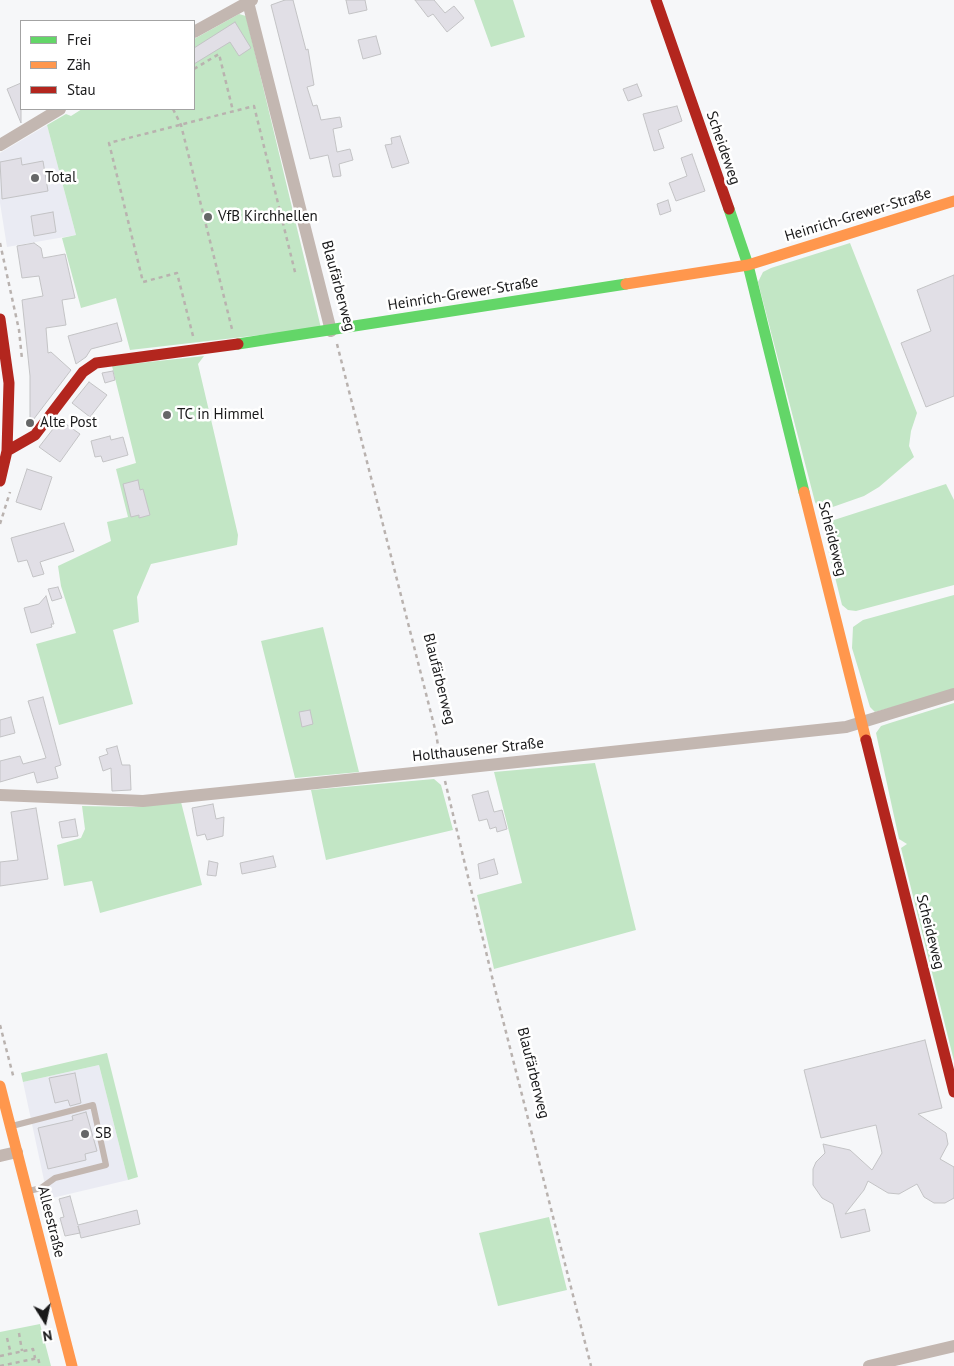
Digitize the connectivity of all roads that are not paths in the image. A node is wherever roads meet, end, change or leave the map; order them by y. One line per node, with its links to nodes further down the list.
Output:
1 (656, 0): 7 (street, Scheideweg)
2 (250, 1): 3 (street); 9 (street, Blaufärberweg)
3 (195, 31)
4 (58, 110): 5 (street)
5 (0, 145)
6 (954, 201): 7 (street, Heinrich-Grewer-Straße)
7 (748, 264): 9 (street, Heinrich-Grewer-Straße); 13 (street, Scheideweg)
8 (0, 319): 10 (street)
9 (331, 331): 10 (street, Heinrich-Grewer-Straße)
10 (7, 451): 11 (street)
11 (0, 481)
12 (954, 694): 13 (street, Holthausener Straße)
13 (863, 723): 14 (street, Holthausener Straße); 16 (street, Scheideweg)
14 (0, 795)
15 (0, 1086): 17 (street, Alleestraße)
16 (954, 1092)
17 (11, 1127): 18 (street, Alleestraße); 20 (lane)
18 (17, 1152): 19 (street); 20 (street, Alleestraße)
19 (0, 1156)
20 (28, 1192): 22 (street, Alleestraße)
21 (954, 1346): 23 (street)
22 (72, 1366)
23 (869, 1366)

